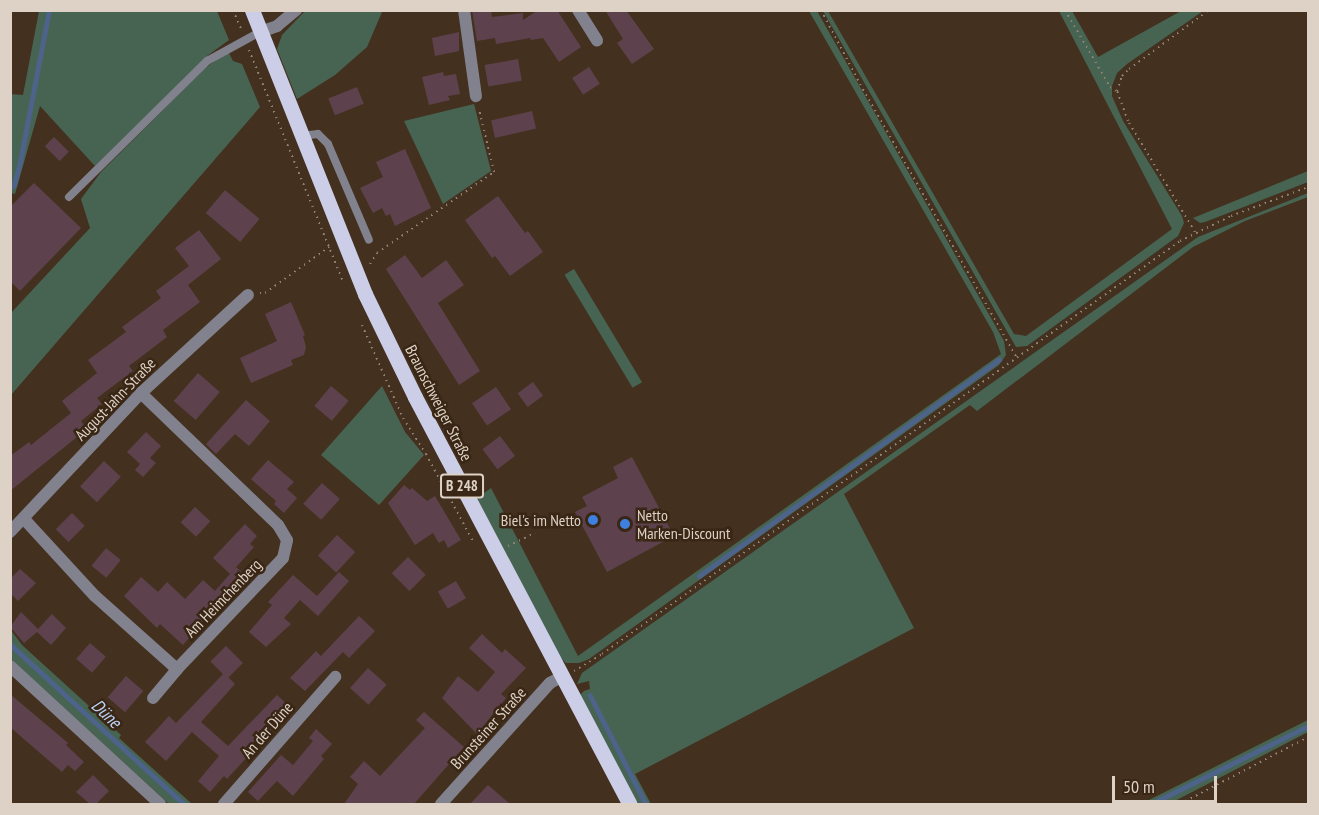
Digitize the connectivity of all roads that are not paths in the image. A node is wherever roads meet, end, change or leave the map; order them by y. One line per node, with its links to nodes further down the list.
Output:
1 (252, 10): 5 (main road, Braunschweiger Straße / B 248)
2 (296, 10): 5 (street)
3 (464, 10): 7 (street)
4 (578, 10): 6 (street)
5 (260, 32): 8 (main road, Braunschweiger Straße / B 248); 9 (lane)
6 (597, 41)
7 (476, 96)
8 (301, 136): 10 (lane); 18 (main road, Braunschweiger Straße / B 248)
9 (69, 197)
10 (369, 240)
11 (248, 294): 12 (street, August-Jahn-Straße)
12 (141, 393): 13 (street, August-Jahn-Straße); 16 (street, Am Heimchenberg)
13 (25, 520): 14 (street, August-Jahn-Straße); 16 (street)
14 (10, 532)
15 (10, 666): 20 (street)
16 (177, 669): 19 (street, Am Heimchenberg)
17 (335, 677): 21 (street, An der Düne)
18 (561, 677): 22 (street, Brunsteiner Straße); 23 (main road, Braunschweiger Straße / B 248)
19 (153, 698)
20 (160, 804)
21 (224, 804)
22 (441, 804)
23 (630, 804)

